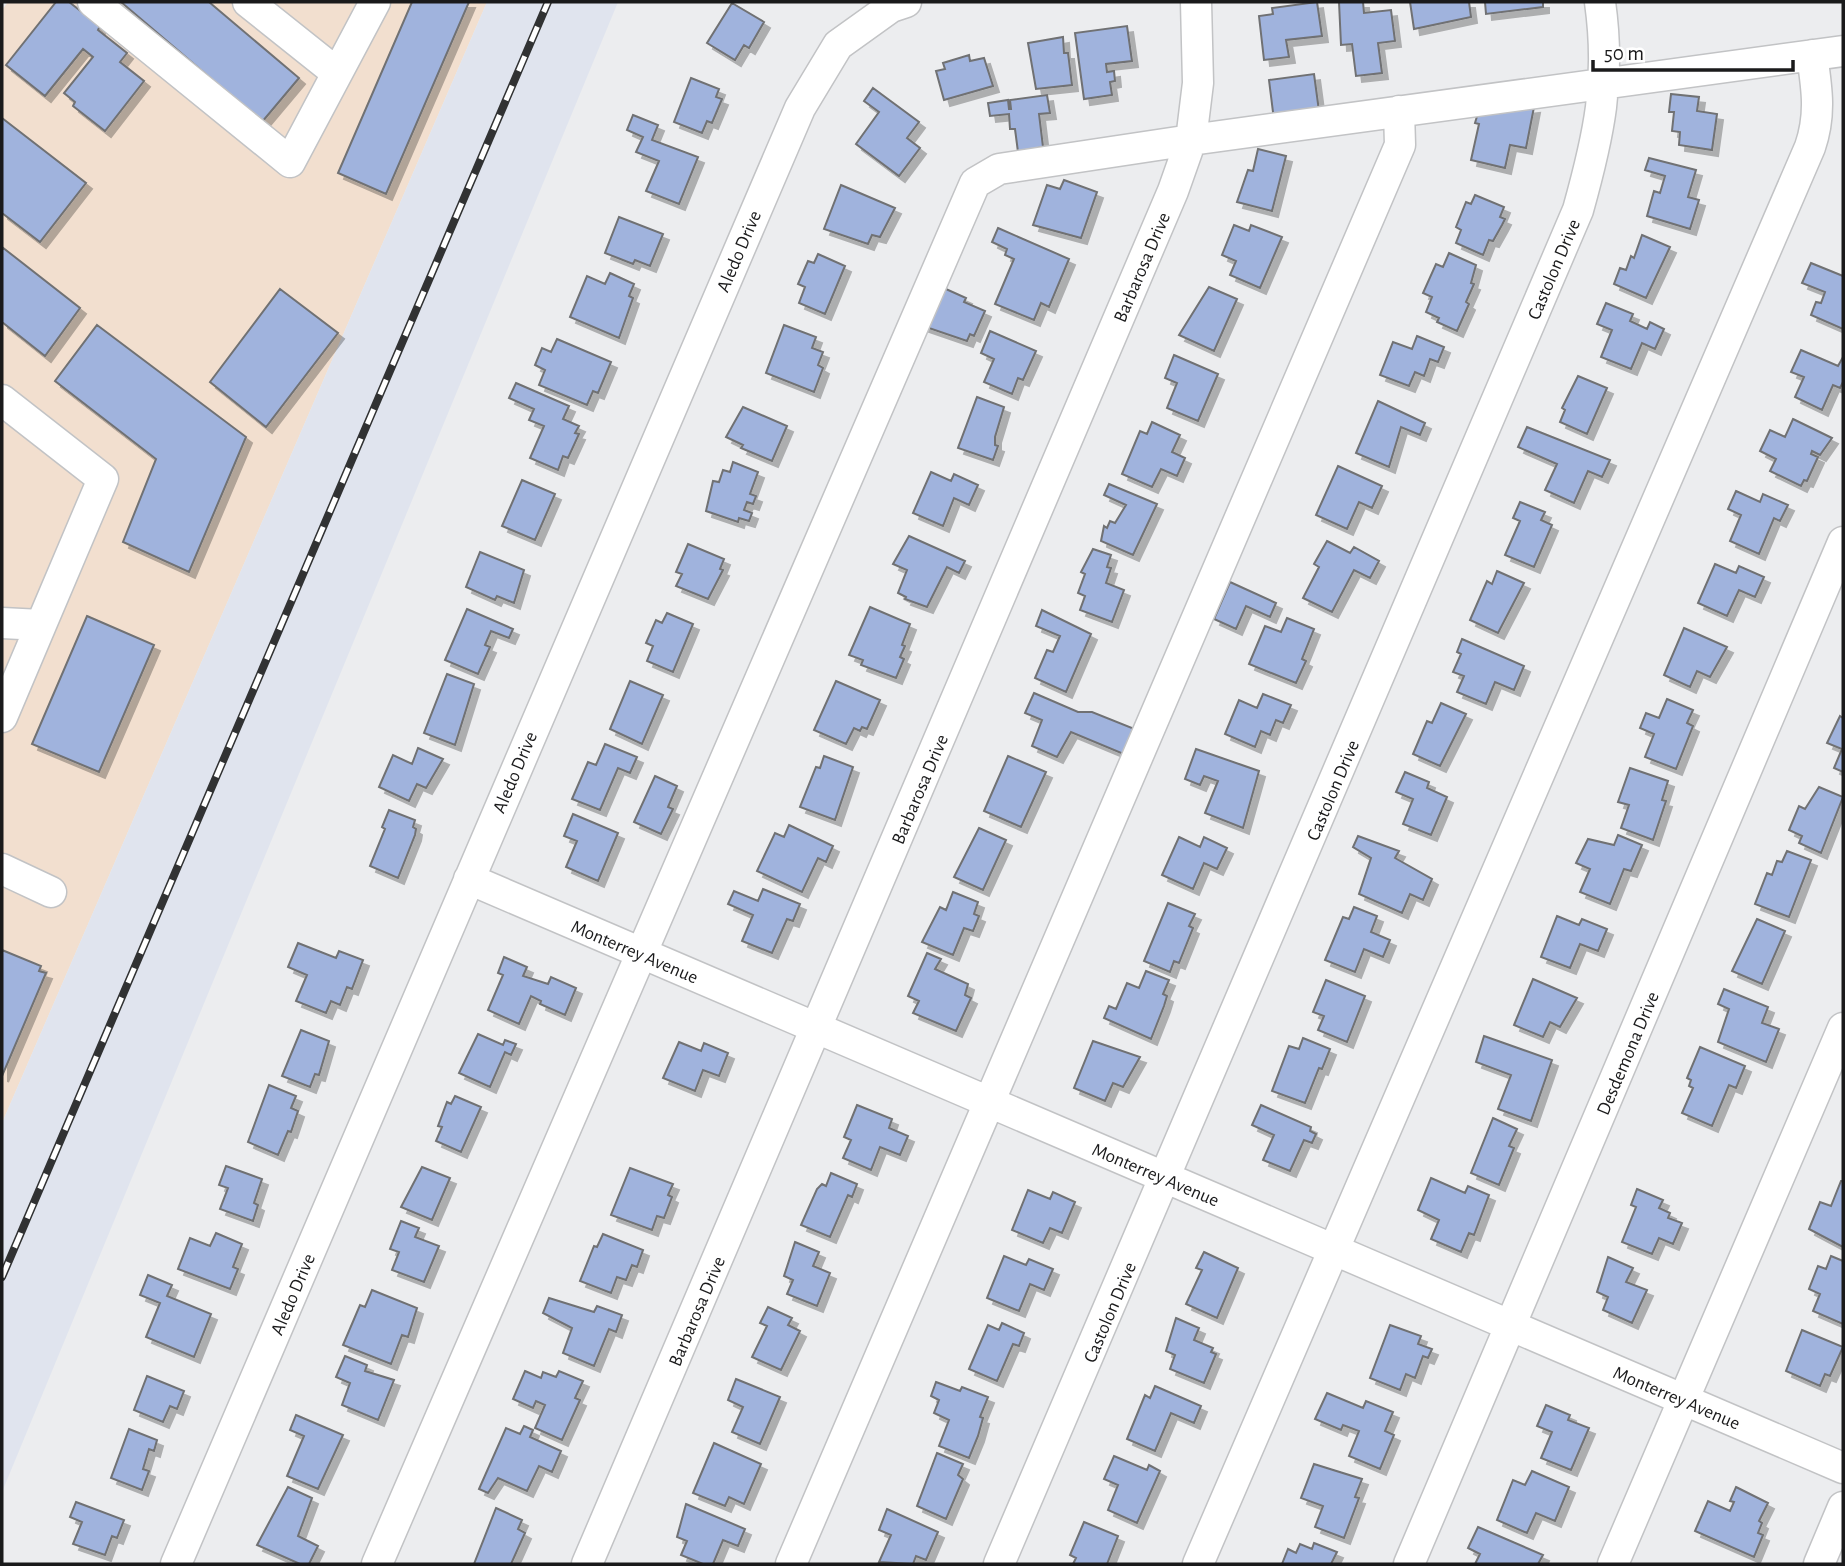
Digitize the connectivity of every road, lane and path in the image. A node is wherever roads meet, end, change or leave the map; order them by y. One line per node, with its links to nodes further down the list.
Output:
1 (93, 2): 9 (street)
2 (248, 2): 9 (street)
3 (375, 2): 9 (street)
4 (1196, 2): 12 (street, Barbarosa Drive)
5 (1600, 2): 10 (street, Castolon Drive)
6 (898, 5): 19 (street, Aledo Drive)
7 (1843, 51): 8 (street)
8 (1812, 55): 10 (street); 26 (street)
9 (337, 73)
10 (1606, 83): 11 (street); 25 (street, Castolon Drive)
11 (1399, 111): 12 (street); 24 (street)
12 (1191, 140): 21 (street); 23 (street, Barbarosa Drive)
13 (2, 400): 16 (street)
14 (1843, 542): 27 (street, Desdemona Drive)
15 (2, 624): 16 (street)
16 (41, 625): 17 (street)
17 (2, 717)
18 (2, 870): 20 (street)
19 (468, 879): 21 (street, Monterrey Avenue); 31 (street, Aledo Drive)
20 (51, 892)
21 (640, 953): 23 (street, Monterrey Avenue); 32 (street)
22 (1843, 1028): 28 (street)
23 (817, 1030): 24 (street, Monterrey Avenue); 33 (street, Barbarosa Drive)
24 (989, 1103): 25 (street, Monterrey Avenue); 34 (street)
25 (1166, 1179): 26 (street, Monterrey Avenue); 35 (street, Castolon Drive)
26 (1334, 1250): 27 (street, Monterrey Avenue); 36 (street)
27 (1511, 1327): 28 (street, Monterrey Avenue); 37 (street, Desdemona Drive)
28 (1684, 1400): 29 (street, Monterrey Avenue); 38 (street)
29 (1843, 1468)
30 (1843, 1507): 39 (street)
31 (176, 1564)
32 (377, 1564)
33 (587, 1564)
34 (791, 1564)
35 (999, 1564)
36 (1198, 1564)
37 (1409, 1564)
38 (1613, 1564)
39 (1819, 1564)

